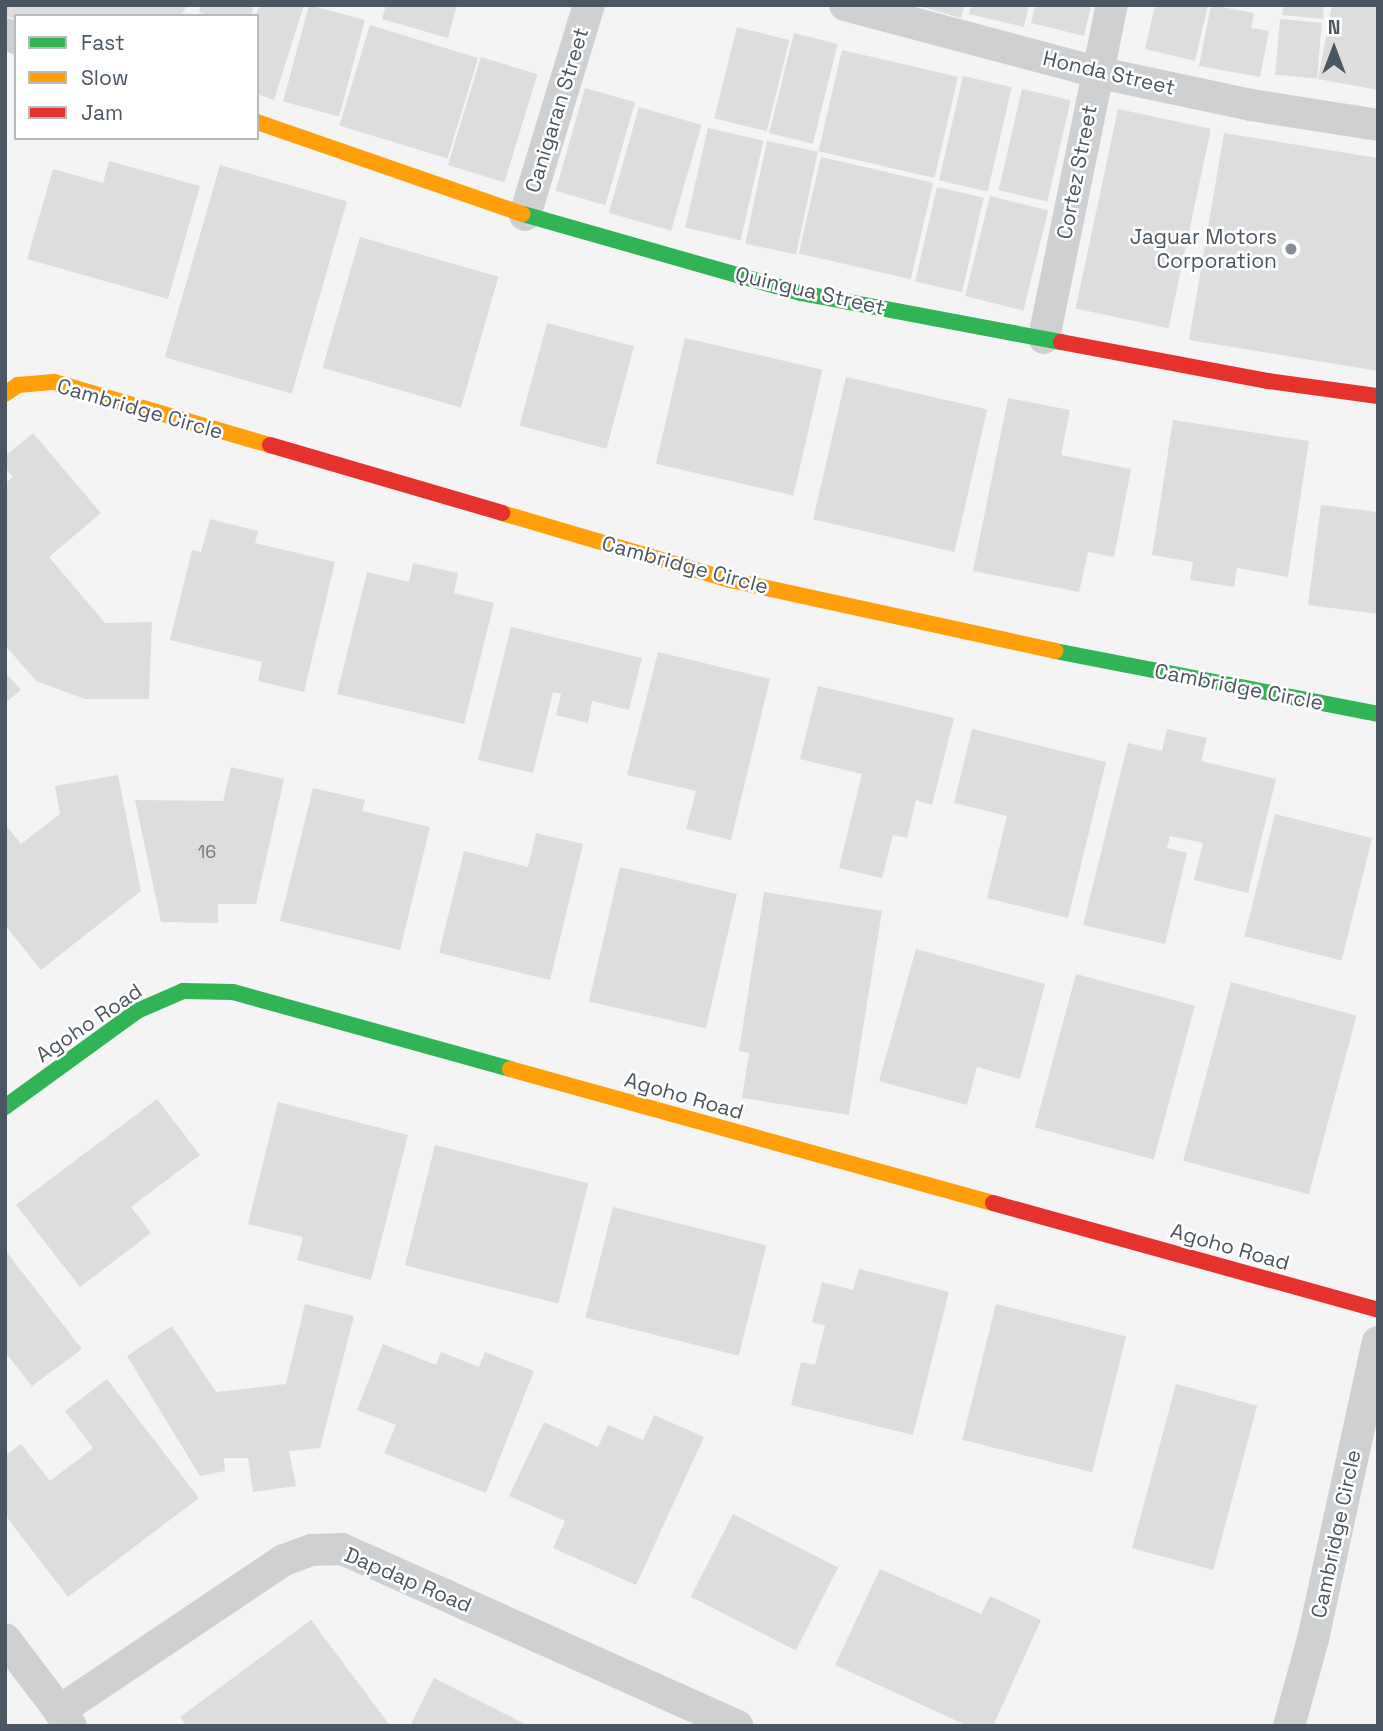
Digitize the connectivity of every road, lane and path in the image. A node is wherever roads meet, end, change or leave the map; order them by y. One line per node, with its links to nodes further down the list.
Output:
1 (589, 5): 7 (street, Canigaran Street)
2 (845, 5): 4 (street, Honda Street)
3 (1112, 5): 4 (street, Cortez Street)
4 (1096, 72): 6 (street, Honda Street); 8 (street, Cortez Street)
5 (259, 123): 7 (street, Quingua Street)
6 (1378, 125)
7 (525, 215): 8 (street, Quingua Street)
8 (1044, 338): 10 (street, Quingua Street)
9 (5, 394): 11 (street, Cambridge Circle)
10 (1378, 396)
11 (1378, 713)
12 (5, 1107): 13 (street, Agoho Road)
13 (1378, 1310)
14 (1378, 1342): 18 (street, Cambridge Circle)
15 (5, 1639): 16 (street)
16 (65, 1718): 17 (street, Dapdap Road)
17 (737, 1726)
18 (1289, 1726)

